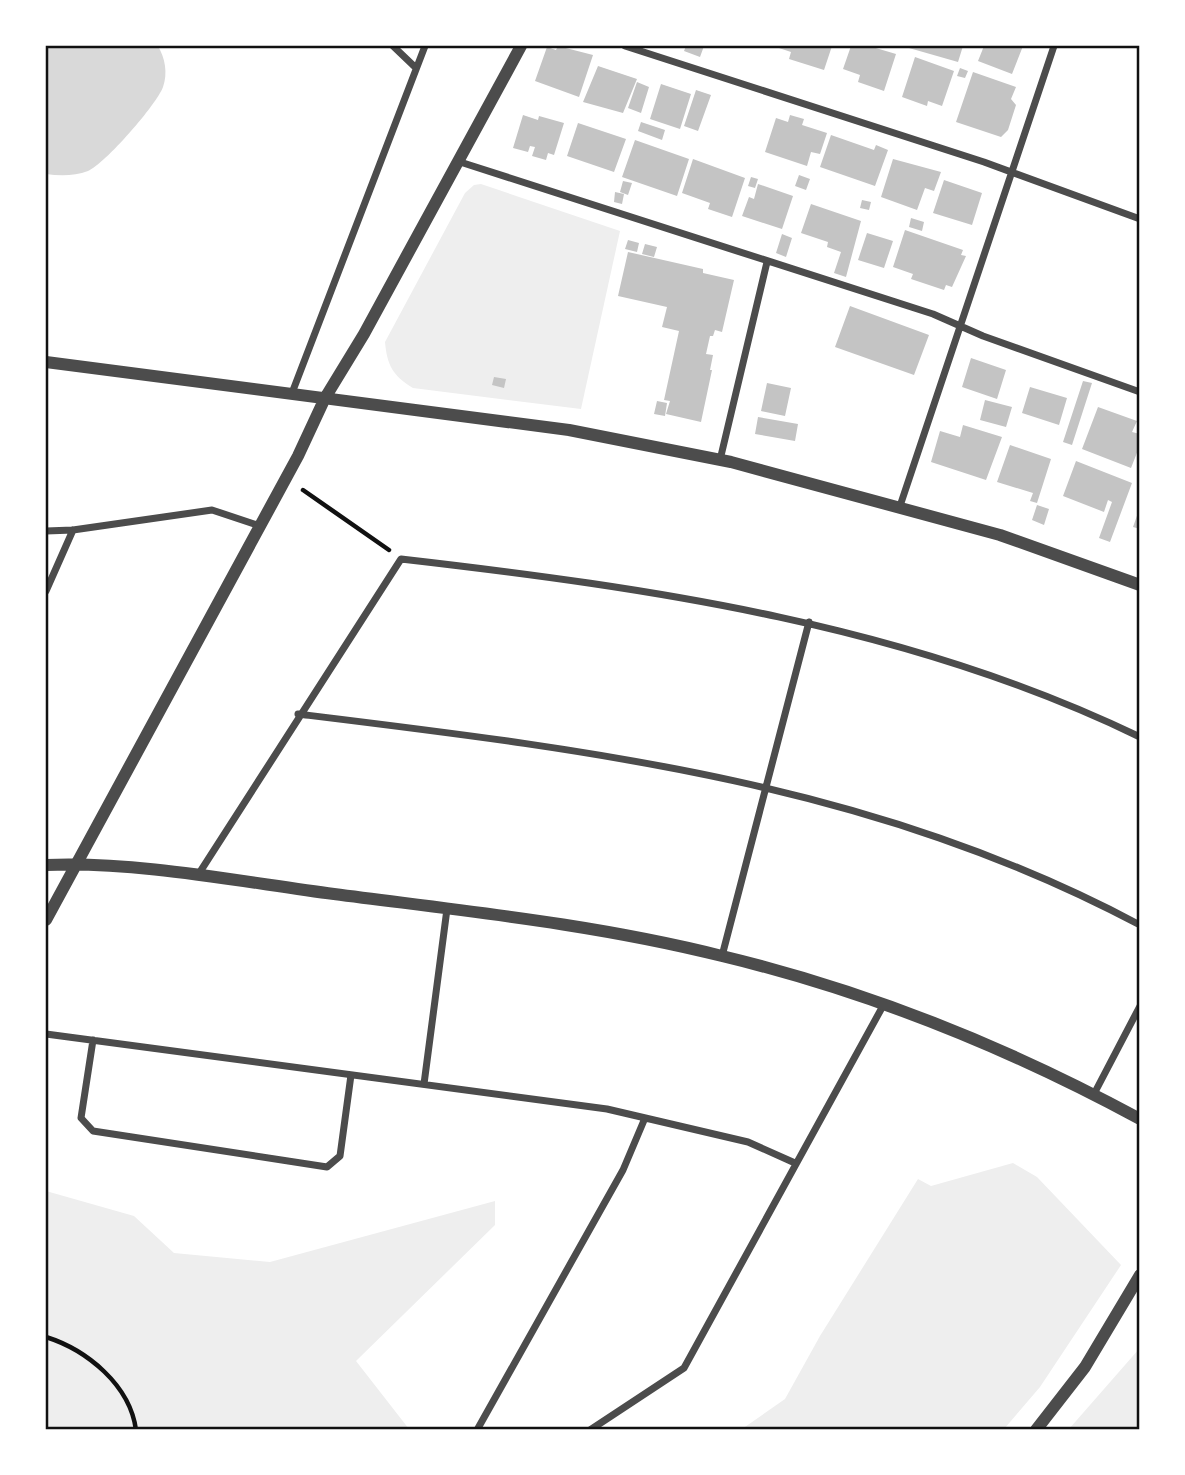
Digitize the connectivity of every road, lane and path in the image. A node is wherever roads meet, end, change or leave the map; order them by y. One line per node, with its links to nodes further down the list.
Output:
1 (393, 46): 6 (street)
2 (425, 46): 6 (street)
3 (521, 46): 7 (street)
4 (625, 46): 8 (street)
5 (1054, 46): 8 (street)
6 (416, 68): 14 (street)
7 (457, 161): 10 (street); 15 (street)
8 (1012, 174): 9 (street); 11 (street)
9 (1139, 219)
10 (767, 262): 11 (street); 16 (street)
11 (961, 326): 13 (street); 18 (street)
12 (46, 362): 14 (street)
13 (1139, 392)
14 (292, 393): 15 (street)
15 (325, 398): 16 (street); 19 (street)
16 (720, 460): 18 (street)
17 (303, 490): 22 (path)
18 (900, 506): 23 (street)
19 (260, 526): 20 (street); 29 (street)
20 (72, 530): 21 (street); 24 (street)
21 (46, 531)
22 (401, 559): 25 (street); 26 (street)
23 (1139, 585)
24 (46, 591)
25 (809, 622): 27 (street); 28 (street)
26 (298, 715): 28 (street); 31 (street)
27 (1139, 737)
28 (767, 786): 34 (street); 35 (street)
29 (77, 864): 30 (street); 31 (street); 33 (street)
30 (46, 865)
31 (197, 876): 32 (street)
32 (447, 909): 35 (street); 41 (street)
33 (46, 920)
34 (1139, 925)
35 (722, 956): 36 (street)
36 (884, 1003): 42 (street); 45 (street)
37 (1139, 1006): 42 (street)
38 (46, 1034): 39 (street)
39 (93, 1040): 40 (street); 40 (street)
40 (351, 1075): 41 (street)
41 (424, 1084): 43 (street)
42 (1094, 1094): 44 (street)
43 (645, 1118): 45 (street); 49 (street)
44 (1139, 1119)
45 (795, 1163): 50 (street)
46 (1139, 1275): 51 (street)
47 (46, 1337): 48 (path)
48 (136, 1430)
49 (477, 1430)
50 (590, 1430)
51 (1036, 1430)

